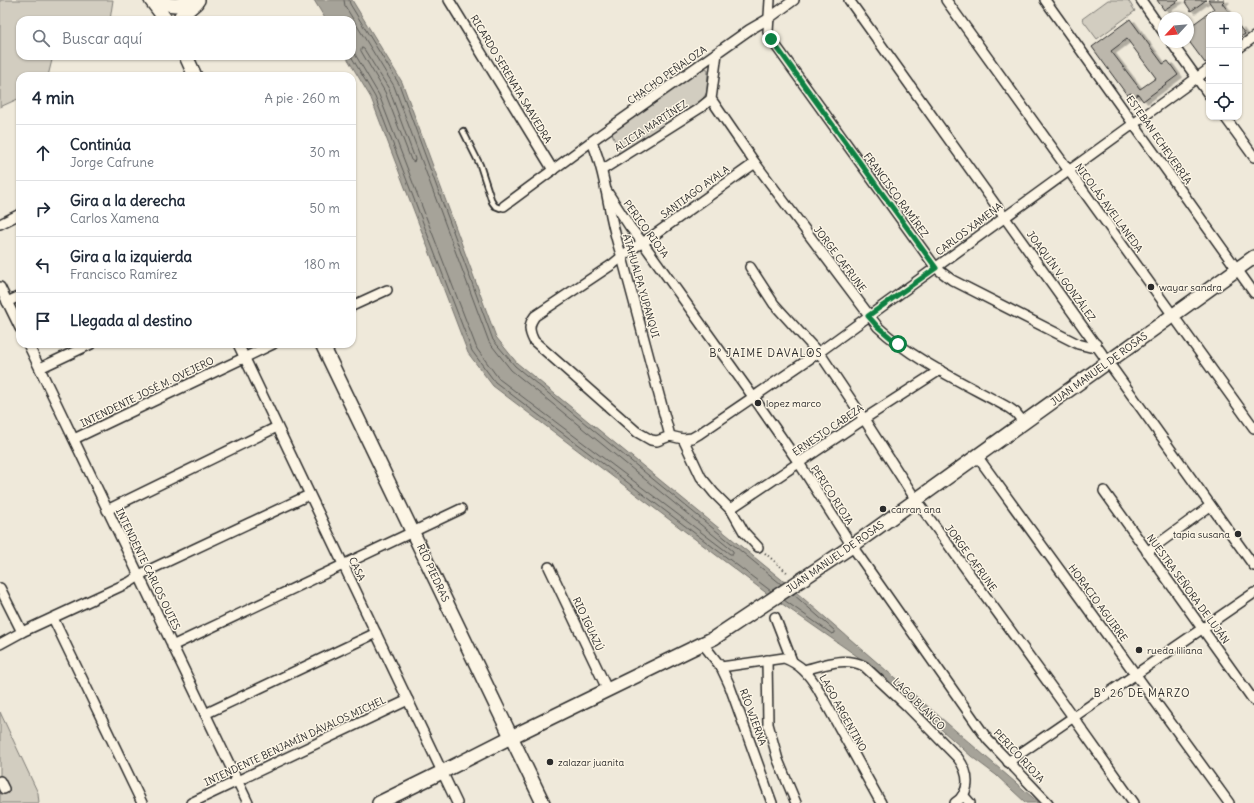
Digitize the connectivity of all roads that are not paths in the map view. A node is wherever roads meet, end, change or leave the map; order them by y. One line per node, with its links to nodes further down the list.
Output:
1 (151, 0): 11 (street)
2 (156, 0): 3 (street)
3 (198, 0): 12 (street)
4 (449, 0): 31 (street, RICARDO SERENATA SAAVEDRA)
5 (770, 0): 13 (street, FRANCISCO RAMÍREZ)
6 (794, 0): 13 (street, CHACHO PEÑALOZA)
7 (849, 0): 37 (street, JOAQUÍN V. GONZÁLEZ)
8 (946, 0): 33 (street, NICOLÁS AVELLANEDA)
9 (1044, 0): 26 (street, ESTEBAN ECHEVERRÍA)
10 (1141, 0): 14 (street)
11 (163, 16)
12 (181, 16)
13 (768, 19): 18 (street, CHACHO PEÑALOZA); 43 (street, FRANCISCO RAMÍREZ)
14 (1158, 24)
15 (1254, 37): 16 (street)
16 (1242, 46)
17 (1175, 48): 22 (street)
18 (717, 53): 24 (street); 28 (street, CHACHO PEÑALOZA)
19 (188, 60): 21 (street)
20 (1206, 71): 22 (street, CARLOS XAMENA)
21 (193, 72)
22 (1197, 78): 23 (street); 26 (street, CARLOS XAMENA)
23 (1206, 91)
24 (710, 99): 30 (street, JORGE CAFRUNE); 32 (street, ALICIA MARTÍNEZ)
25 (1227, 120): 29 (street)
26 (1134, 123): 33 (street, CARLOS XAMENA); 44 (street, ESTEBAN ECHEVERRÍA)
27 (463, 131): 35 (lane)
28 (592, 142): 31 (street, CHACHO PEÑALOZA); 32 (street, ATAHUALPA YUPANQUI)
29 (1254, 157)
30 (755, 162): 39 (street, SANTIAGO AYALA); 51 (street, JORGE CAFRUNE)
31 (553, 170): 35 (street, CHACHO PEÑALOZA)
32 (602, 170): 34 (street, ATAHUALPA YUPANQUI)
33 (1068, 170): 37 (street, CARLOS XAMENA); 52 (street, NICOLÁS AVELLANEDA)
34 (606, 190): 39 (street, PERICO RIOJA); 40 (street, ATAHUALPA YUPANQUI)
35 (504, 206)
36 (16, 216): 38 (street)
37 (1004, 217): 43 (street, CARLOS XAMENA); 54 (street, JOAQUÍN V. GONZÁLEZ)
38 (0, 224)
39 (643, 243): 40 (street, SANTIAGO AYALA); 65 (street, PERICO RIOJA)
40 (622, 257): 70 (street, ATAHUALPA YUPANQUI); 70 (street, SANTIAGO AYALA)
41 (1254, 257): 44 (street, JUAN MANUEL DE ROSAS)
42 (750, 267): 60 (street, JORGE CAFRUNE)
43 (936, 268): 51 (street, CARLOS XAMENA); 54 (street, FRANCISCO RAMÍREZ)
44 (1237, 269): 47 (street, ESTEBAN ECHEVERRÍA); 52 (street, JUAN MANUEL DE ROSAS)
45 (0, 287): 49 (street)
46 (388, 290): 50 (street)
47 (1254, 293)
48 (16, 298): 49 (street)
49 (7, 302): 53 (street)
50 (356, 304)
51 (868, 316): 60 (street, CARLOS XAMENA); 64 (street, JORGE CAFRUNE)
52 (1174, 316): 62 (street, JUAN MANUEL DE ROSAS); 69 (street, NICOLÁS AVELLANEDA)
53 (16, 320)
54 (1096, 344): 62 (street, JOAQUÍN V. GONZÁLEZ)
55 (30, 348): 63 (street, INTENDENTE CARLOS OUTES)
56 (82, 348): 63 (street)
57 (240, 348): 61 (street, CASA)
58 (263, 348): 61 (street, INTENDENTE JOSÉ M. OVEJERO)
59 (324, 348): 82 (street, RÍO PIEDRAS)
60 (818, 353): 65 (street, CARLOS XAMENA); 66 (street, JORGE CAFRUNE)
61 (244, 357): 68 (street, CASA); 71 (street, INTENDENTE JOSÉ M. OVEJERO)
62 (1109, 362): 67 (street, JUAN MANUEL DE ROSAS); 78 (street, JOAQUÍN V. GONZÁLEZ)
63 (40, 368): 71 (street, INTENDENTE CARLOS OUTES)
64 (940, 370): 66 (street, ERNESTO CABEZA); 67 (street, JORGE CAFRUNE)
65 (754, 398): 72 (street, CARLOS XAMENA); 74 (street, PERICO RIOJA)
66 (864, 419): 74 (street, ERNESTO CABEZA); 77 (street, JORGE CAFRUNE)
67 (1024, 422): 73 (street, JUAN MANUEL DE ROSAS)
68 (277, 427): 76 (street, CASA); 81 (street)
69 (1254, 428)
70 (670, 436): 72 (street)
71 (74, 439): 81 (street, INTENDENTE CARLOS OUTES)
72 (683, 439): 80 (street)
73 (977, 456): 77 (street, JUAN MANUEL DE ROSAS); 104 (street, HORACIO AGUIRRE)
74 (799, 463): 80 (street, ERNESTO CABEZA); 83 (street, PERICO RIOJA)
75 (1104, 491): 85 (street, NUESTRA SEÑORA DE LUJÁN)
76 (309, 495): 86 (street, CASA); 89 (street)
77 (916, 500): 83 (street, JUAN MANUEL DE ROSAS); 109 (street, JORGE CAFRUNE)
78 (1210, 506): 85 (street); 87 (street, JOAQUÍN V. GONZÁLEZ)
79 (461, 509): 82 (street)
80 (730, 509): 84 (street)
81 (107, 510): 89 (street, INTENDENTE CARLOS OUTES)
82 (413, 531): 86 (street); 110 (street, RÍO PIEDRAS)
83 (852, 546): 98 (street, JUAN MANUEL DE ROSAS); 111 (street, PERICO RIOJA)
84 (758, 547)
85 (1147, 552): 94 (street, NUESTRA SEÑORA DE LUJÁN)
86 (343, 565): 96 (street, CASA); 99 (street)
87 (1254, 566)
88 (549, 567): 105 (street, RIO IGUAZÚ)
89 (139, 576): 93 (street); 99 (street, INTENDENTE CARLOS OUTES)
90 (0, 588): 95 (street)
91 (1254, 593): 94 (street)
92 (775, 617): 101 (street)
93 (53, 618): 95 (street); 115 (street)
94 (1204, 629): 104 (street); 107 (street, NUESTRA SEÑORA DE LUJÁN)
95 (22, 632): 97 (street)
96 (376, 633): 106 (street, CASA); 108 (street)
97 (0, 644)
98 (703, 644): 102 (street, RÍO WIERNA); 105 (street, JUAN MANUEL DE ROSAS)
99 (172, 646): 108 (street, INTENDENTE CARLOS OUTES)
100 (767, 660): 101 (street); 102 (street); 122 (street)
101 (792, 661): 103 (street, LAGO ARGENTINO)
102 (721, 668): 121 (street, RÍO WIERNA)
103 (804, 670): 114 (street, LAGO BLANCO); 123 (street, LAGO ARGENTINO)
104 (1137, 674): 109 (street); 128 (street, HORACIO AGUIRRE)
105 (608, 691): 110 (street, JUAN MANUEL DE ROSAS)
106 (408, 700): 112 (street, CASA); 113 (street, INTENDENTE BENJAMÍN DÁVALOS MICHEL)
107 (1254, 701)
108 (205, 714): 113 (street, INTENDENTE CARLOS OUTES)
109 (1074, 717): 111 (street); 127 (street, JORGE CAFRUNE)
110 (511, 737): 112 (street, JUAN MANUEL DE ROSAS); 120 (street, RÍO PIEDRAS)
111 (1008, 762): 126 (street, PERICO RIOJA)
112 (442, 772): 118 (street, JUAN MANUEL DE ROSAS); 119 (street, CASA)
113 (237, 781): 116 (street, INTENDENTE BENJAMÍN DÁVALOS MICHEL); 117 (street, INTENDENTE CARLOS OUTES)
114 (963, 795): 124 (street); 125 (street)
115 (142, 803)
116 (191, 803)
117 (248, 803)
118 (379, 803)
119 (457, 803)
120 (543, 803)
121 (772, 803)
122 (796, 803)
123 (881, 803)
124 (955, 803)
125 (970, 803)
126 (1048, 803)
127 (1134, 803)
128 (1229, 803)

